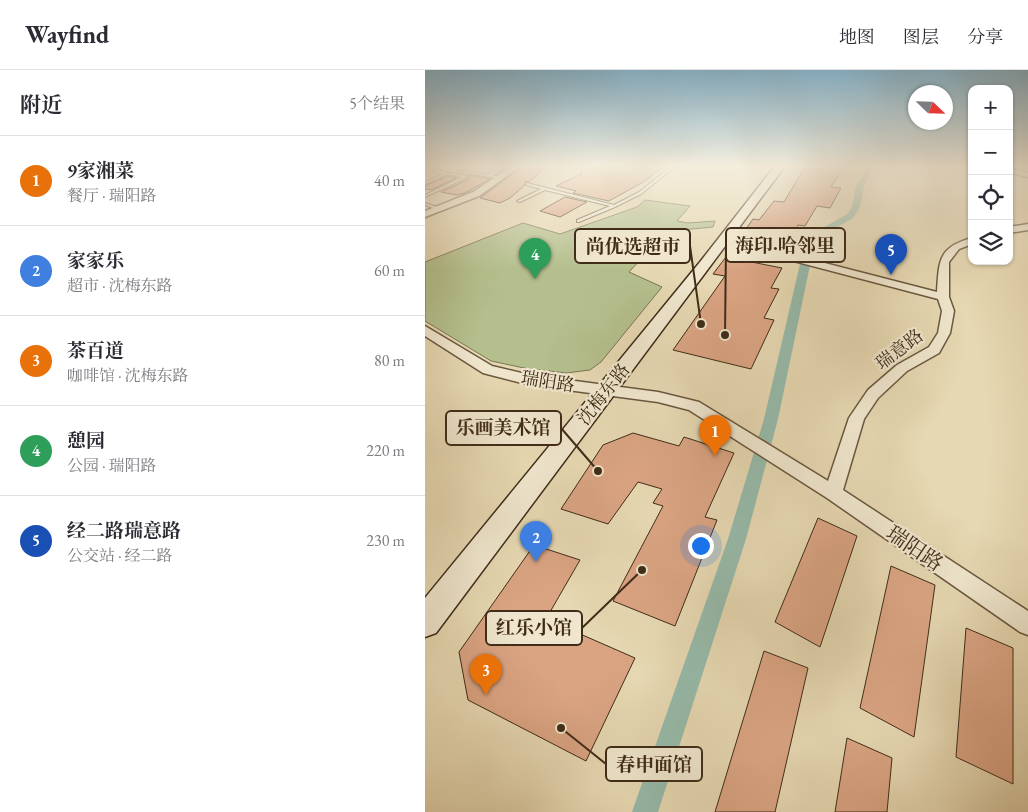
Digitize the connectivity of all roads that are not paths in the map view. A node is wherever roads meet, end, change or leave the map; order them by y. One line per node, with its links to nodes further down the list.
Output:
1 (460, 201): 7 (street)
2 (592, 201): 6 (lane)
3 (625, 201): 6 (lane)
4 (754, 201): 12 (street, 沈梅东路)
5 (425, 204): 7 (lane)
6 (614, 206): 9 (lane)
7 (439, 209): 8 (street)
8 (425, 214)
9 (579, 221)
10 (1028, 227): 11 (street)
11 (1013, 229)
12 (724, 240): 14 (street); 16 (street, 沈梅东路)
13 (968, 242): 14 (street, 瑞意路)
14 (943, 297): 17 (street, 瑞意路)
15 (425, 330): 16 (street, 瑞阳路)
16 (607, 390): 17 (street, 瑞阳路); 18 (street, 沈梅东路)
17 (833, 492): 19 (street, 瑞阳路)
18 (425, 622)
19 (1028, 624)

